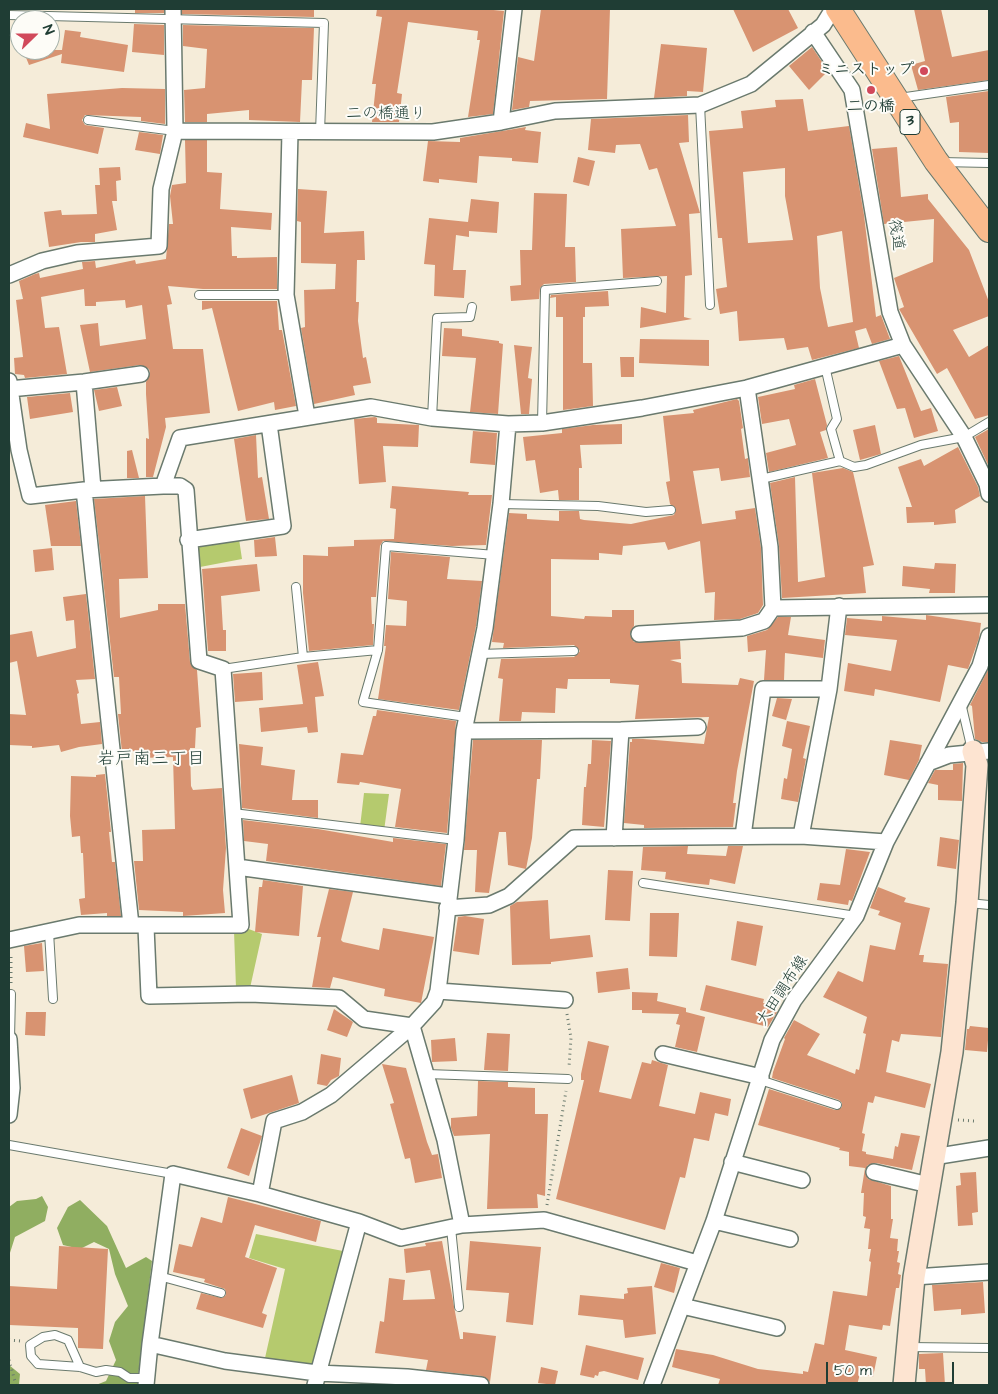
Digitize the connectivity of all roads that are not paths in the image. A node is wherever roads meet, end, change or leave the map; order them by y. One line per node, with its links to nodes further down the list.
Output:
1 (514, 9): 11 (street)
2 (833, 9): 6 (street, 二の橋通り)
3 (838, 9): 8 (main road, 3)
4 (172, 14): 5 (lane); 12 (street); 14 (lane)
5 (9, 15)
6 (813, 32): 9 (street, 二の橋通り); 24 (street, 筏道)
7 (989, 85): 8 (lane)
8 (894, 98): 15 (main road, 3)
9 (700, 105): 11 (street, 二の橋通り); 22 (lane)
10 (88, 120): 12 (lane)
11 (500, 122): 14 (street, 二の橋通り)
12 (175, 131): 13 (street, 二の橋通り); 18 (street)
13 (290, 132): 14 (street, 二の橋通り); 21 (street)
14 (320, 132)
15 (936, 162): 16 (lane); 17 (main road, 3)
16 (989, 163)
17 (989, 230)
18 (9, 274)
19 (657, 281): 34 (lane)
20 (199, 295): 21 (lane)
21 (286, 295): 31 (street)
22 (710, 306)
23 (472, 307): 32 (lane)
24 (903, 345): 25 (street); 37 (street, 筏道)
25 (825, 366): 29 (street); 39 (lane)
26 (140, 374): 28 (street)
27 (9, 381): 30 (street)
28 (84, 382): 30 (street); 42 (street)
29 (747, 388): 34 (street); 40 (street)
30 (9, 389): 38 (street)
31 (307, 416): 32 (street); 35 (street)
32 (432, 418): 36 (street)
33 (989, 422): 37 (lane)
34 (542, 423): 36 (street)
35 (269, 424): 41 (street); 46 (street)
36 (508, 424): 44 (street)
37 (964, 437): 39 (lane); 43 (street)
38 (14, 450): 42 (street)
39 (840, 461): 40 (lane)
40 (760, 480): 51 (street)
41 (163, 486): 42 (street); 46 (street)
42 (89, 490): 78 (street)
43 (989, 491)
44 (501, 504): 45 (lane); 47 (street)
45 (671, 510)
46 (188, 540): 58 (street)
47 (495, 555): 54 (lane); 56 (street)
48 (296, 587): 57 (lane)
49 (989, 605): 50 (street)
50 (840, 606): 51 (street); 59 (street)
51 (773, 608): 52 (street)
52 (638, 634)
53 (989, 636): 60 (street, 大田調布線)
54 (378, 650): 57 (lane); 61 (lane)
55 (574, 651): 56 (lane)
56 (480, 654): 61 (street)
57 (303, 657): 58 (lane)
58 (223, 669): 66 (street)
59 (829, 689): 67 (street); 68 (street)
60 (961, 702): 64 (lane); 65 (street, 大田調布線)
61 (465, 724): 63 (street); 70 (street)
62 (698, 726): 63 (street)
63 (621, 730): 69 (street)
64 (981, 751): 65 (street); 75 (street)
65 (928, 763): 71 (street, 大田調布線)
66 (234, 812): 70 (lane); 72 (street)
67 (743, 836): 68 (street); 69 (street)
68 (802, 836): 71 (street)
69 (614, 838): 74 (street)
70 (456, 840): 74 (street)
71 (886, 842): 77 (street, 大田調布線)
72 (237, 867): 74 (street); 78 (street)
73 (643, 883): 77 (lane)
74 (448, 902): 81 (street)
75 (967, 903): 76 (lane); 95 (street)
76 (989, 904)
77 (856, 916): 90 (street, 大田調布線)
78 (139, 926): 79 (street); 85 (street)
79 (49, 932): 80 (street); 83 (lane)
80 (10, 940)
81 (438, 991): 84 (street); 85 (street)
82 (10, 994): 86 (lane)
83 (53, 999)
84 (565, 1000)
85 (412, 1026): 88 (street); 101 (street)
86 (9, 1039): 92 (street)
87 (663, 1054): 90 (street)
88 (427, 1074): 89 (lane); 104 (street)
89 (568, 1079)
90 (761, 1079): 91 (lane); 96 (street, 大田調布線)
91 (837, 1105)
92 (9, 1115)
93 (9, 1145): 98 (lane)
94 (989, 1148): 95 (street)
95 (933, 1157): 100 (street)
96 (732, 1162): 99 (street); 102 (street, 大田調布線)
97 (874, 1172): 100 (street)
98 (173, 1174): 101 (street); 108 (street)
99 (802, 1180)
100 (929, 1185): 109 (street)
101 (260, 1194): 103 (street)
102 (714, 1221): 105 (street); 106 (street, 大田調布線)
103 (360, 1222): 104 (street); 118 (street)
104 (457, 1227): 106 (street); 112 (lane)
105 (790, 1239)
106 (698, 1263): 111 (street, 大田調布線)
107 (989, 1272): 109 (street)
108 (159, 1276): 110 (lane); 114 (street)
109 (914, 1277): 115 (street)
110 (222, 1294)
111 (682, 1306): 113 (street); 122 (street, 大田調布線)
112 (459, 1307)
113 (777, 1328)
114 (150, 1344): 118 (street); 119 (street)
115 (909, 1348): 116 (lane); 123 (street)
116 (989, 1348)
117 (80, 1366): 117 (lane); 119 (lane)
118 (316, 1379): 120 (street)
119 (147, 1381)
120 (406, 1381): 121 (street)
121 (481, 1385)
122 (652, 1385)
123 (904, 1385)

